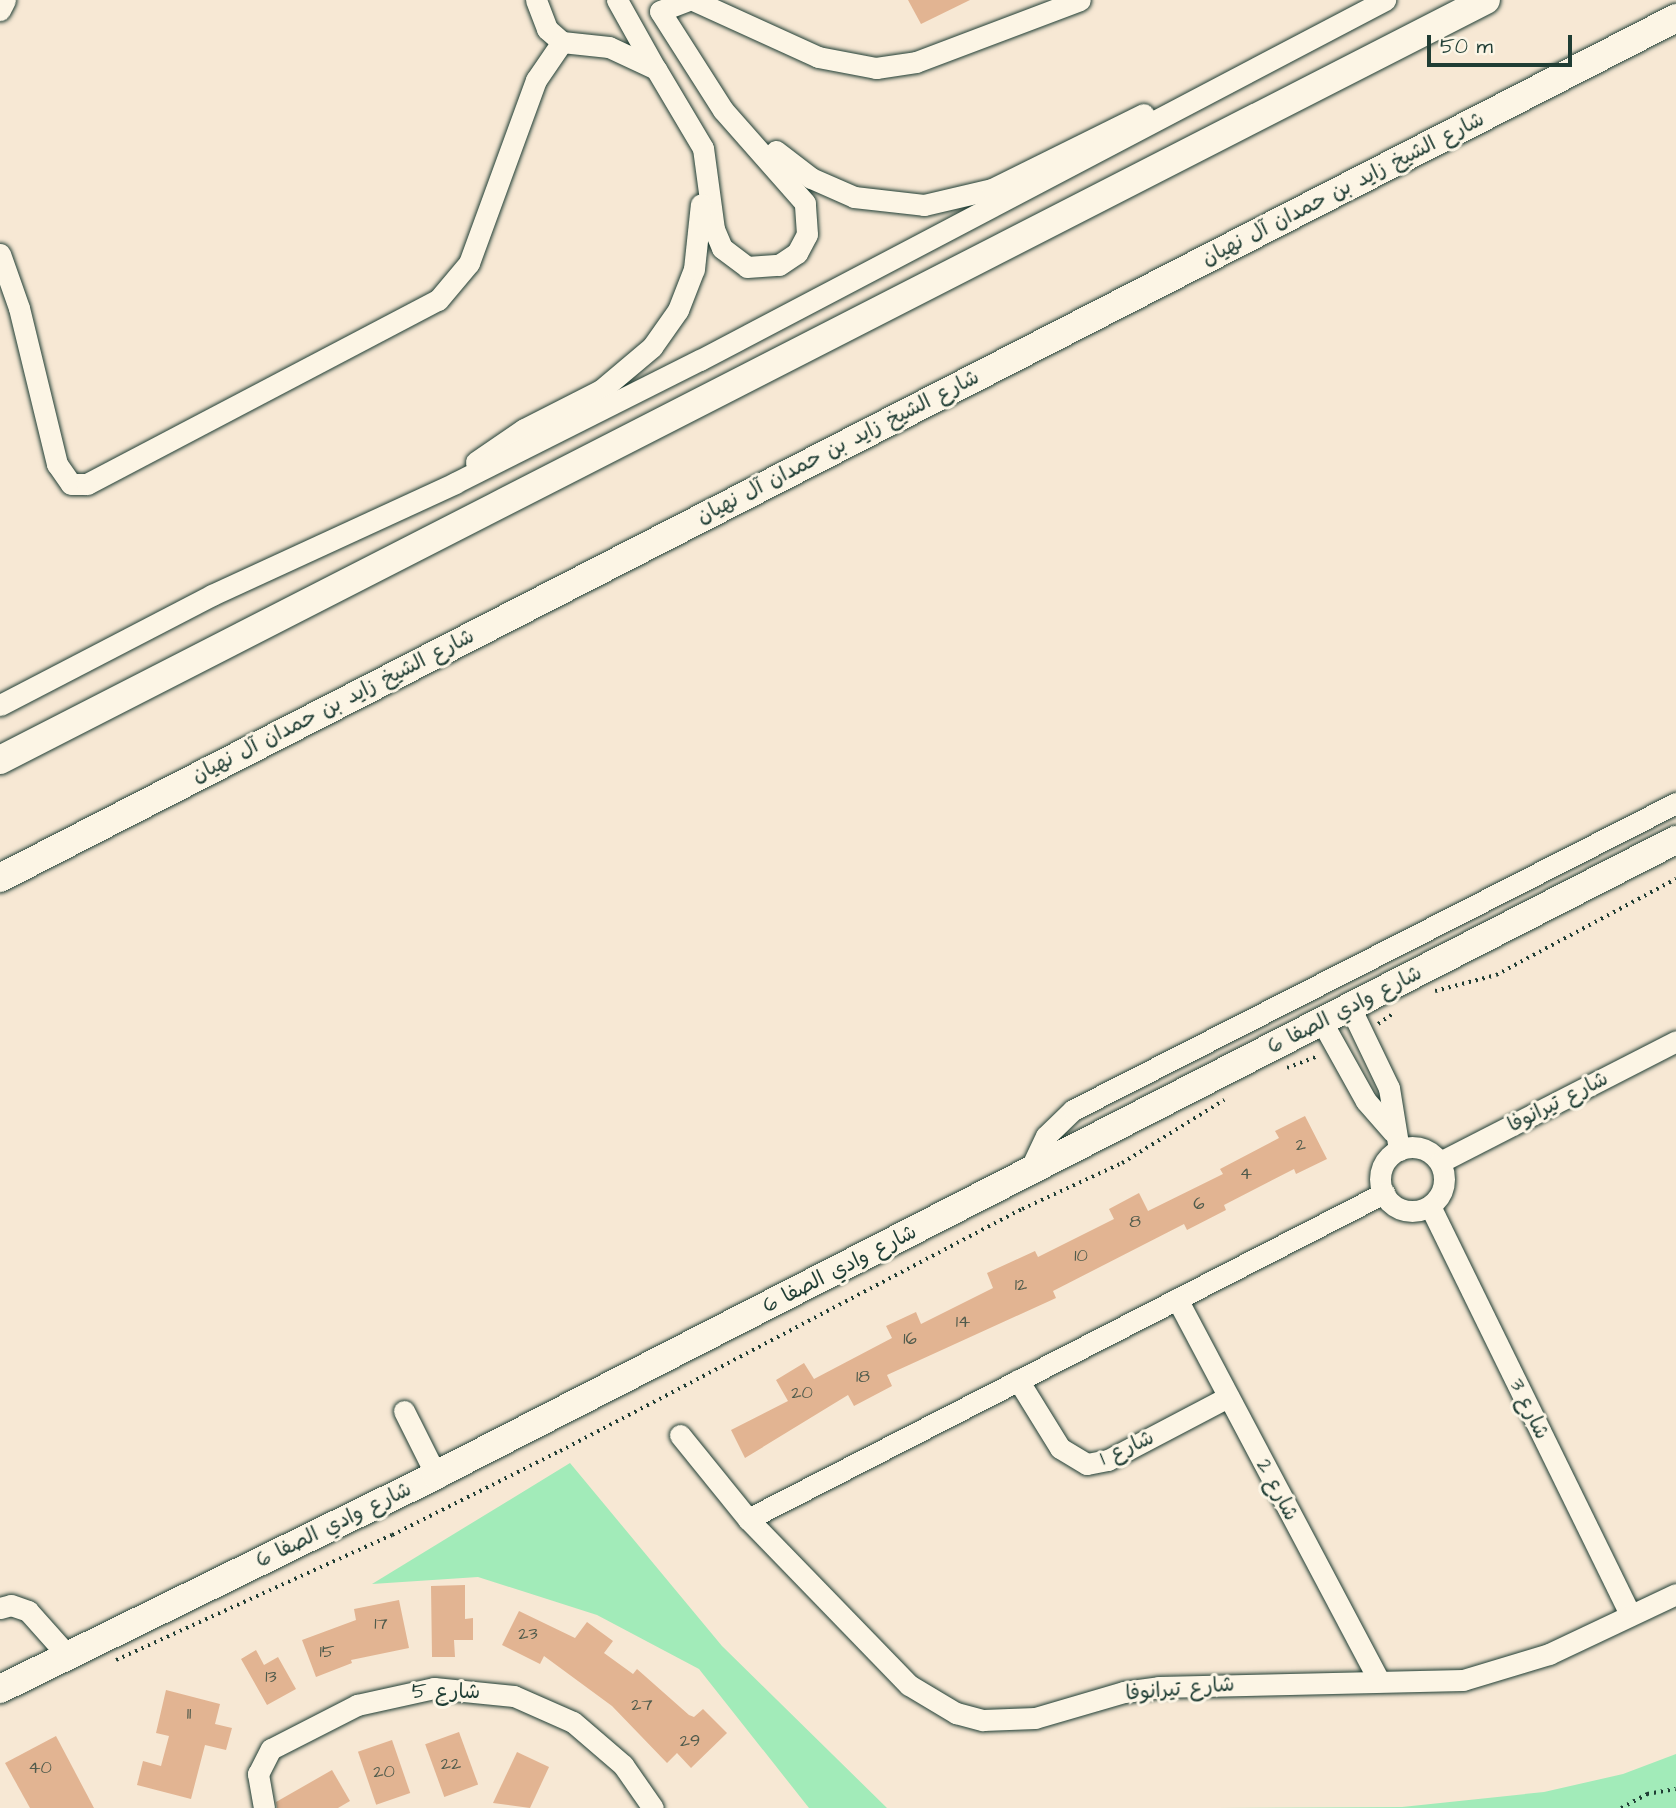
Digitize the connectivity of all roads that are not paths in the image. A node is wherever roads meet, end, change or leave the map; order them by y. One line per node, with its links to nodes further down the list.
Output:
1 (5, 0): 9 (street)
2 (536, 0): 11 (street)
3 (617, 0): 12 (street)
4 (690, 0): 5 (street); 8 (street)
5 (1080, 0)
6 (1385, 0): 13 (street)
7 (1486, 0): 17 (main road)
8 (657, 5): 12 (street); 13 (street)
9 (0, 10)
10 (1676, 18): 20 (main road, شارع الشيخ زايد بن حمدان آل نهيان)
11 (562, 42): 12 (street); 14 (street)
12 (656, 69): 15 (street)
13 (1219, 89): 15 (street)
14 (0, 254)
15 (455, 483): 16 (street)
16 (0, 705)
17 (0, 760)
18 (1676, 803): 28 (street)
19 (1676, 840): 21 (main road, شارع وادي الصفا 6)
20 (0, 878)
21 (1350, 1007): 22 (main road, شارع وادي الصفا 6); 23 (street)
22 (1322, 1022): 25 (street); 28 (main road, شارع وادي الصفا 6)
23 (1367, 1040): 25 (street); 26 (street)
24 (1676, 1041): 27 (street, شارع تيرانوفا)
25 (1340, 1054): 26 (street)
26 (1392, 1135): 27 (street); 29 (street)
27 (1440, 1162): 30 (street)
28 (1028, 1174): 36 (main road, شارع وادي الصفا 6)
29 (1384, 1193): 30 (street); 31 (street)
30 (1430, 1206): 40 (street, شارع 3)
31 (1177, 1299): 32 (street); 33 (street, شارع 2)
32 (1018, 1380): 33 (street, شارع 1); 37 (street)
33 (1228, 1397): 42 (street, شارع 2)
34 (404, 1411): 36 (street)
35 (681, 1435): 37 (street, شارع تيرانوفا)
36 (436, 1475): 41 (main road, شارع وادي الصفا 6)
37 (748, 1519): 42 (street, شارع تيرانوفا)
38 (1676, 1594): 40 (street, شارع تيرانوفا)
39 (0, 1608): 41 (street)
40 (1629, 1613): 42 (street, شارع تيرانوفا)
41 (69, 1657): 43 (main road, شارع وادي الصفا 6)
42 (1379, 1681)
43 (0, 1689)
44 (264, 1808): 45 (street, شارع 5)
45 (653, 1808)

